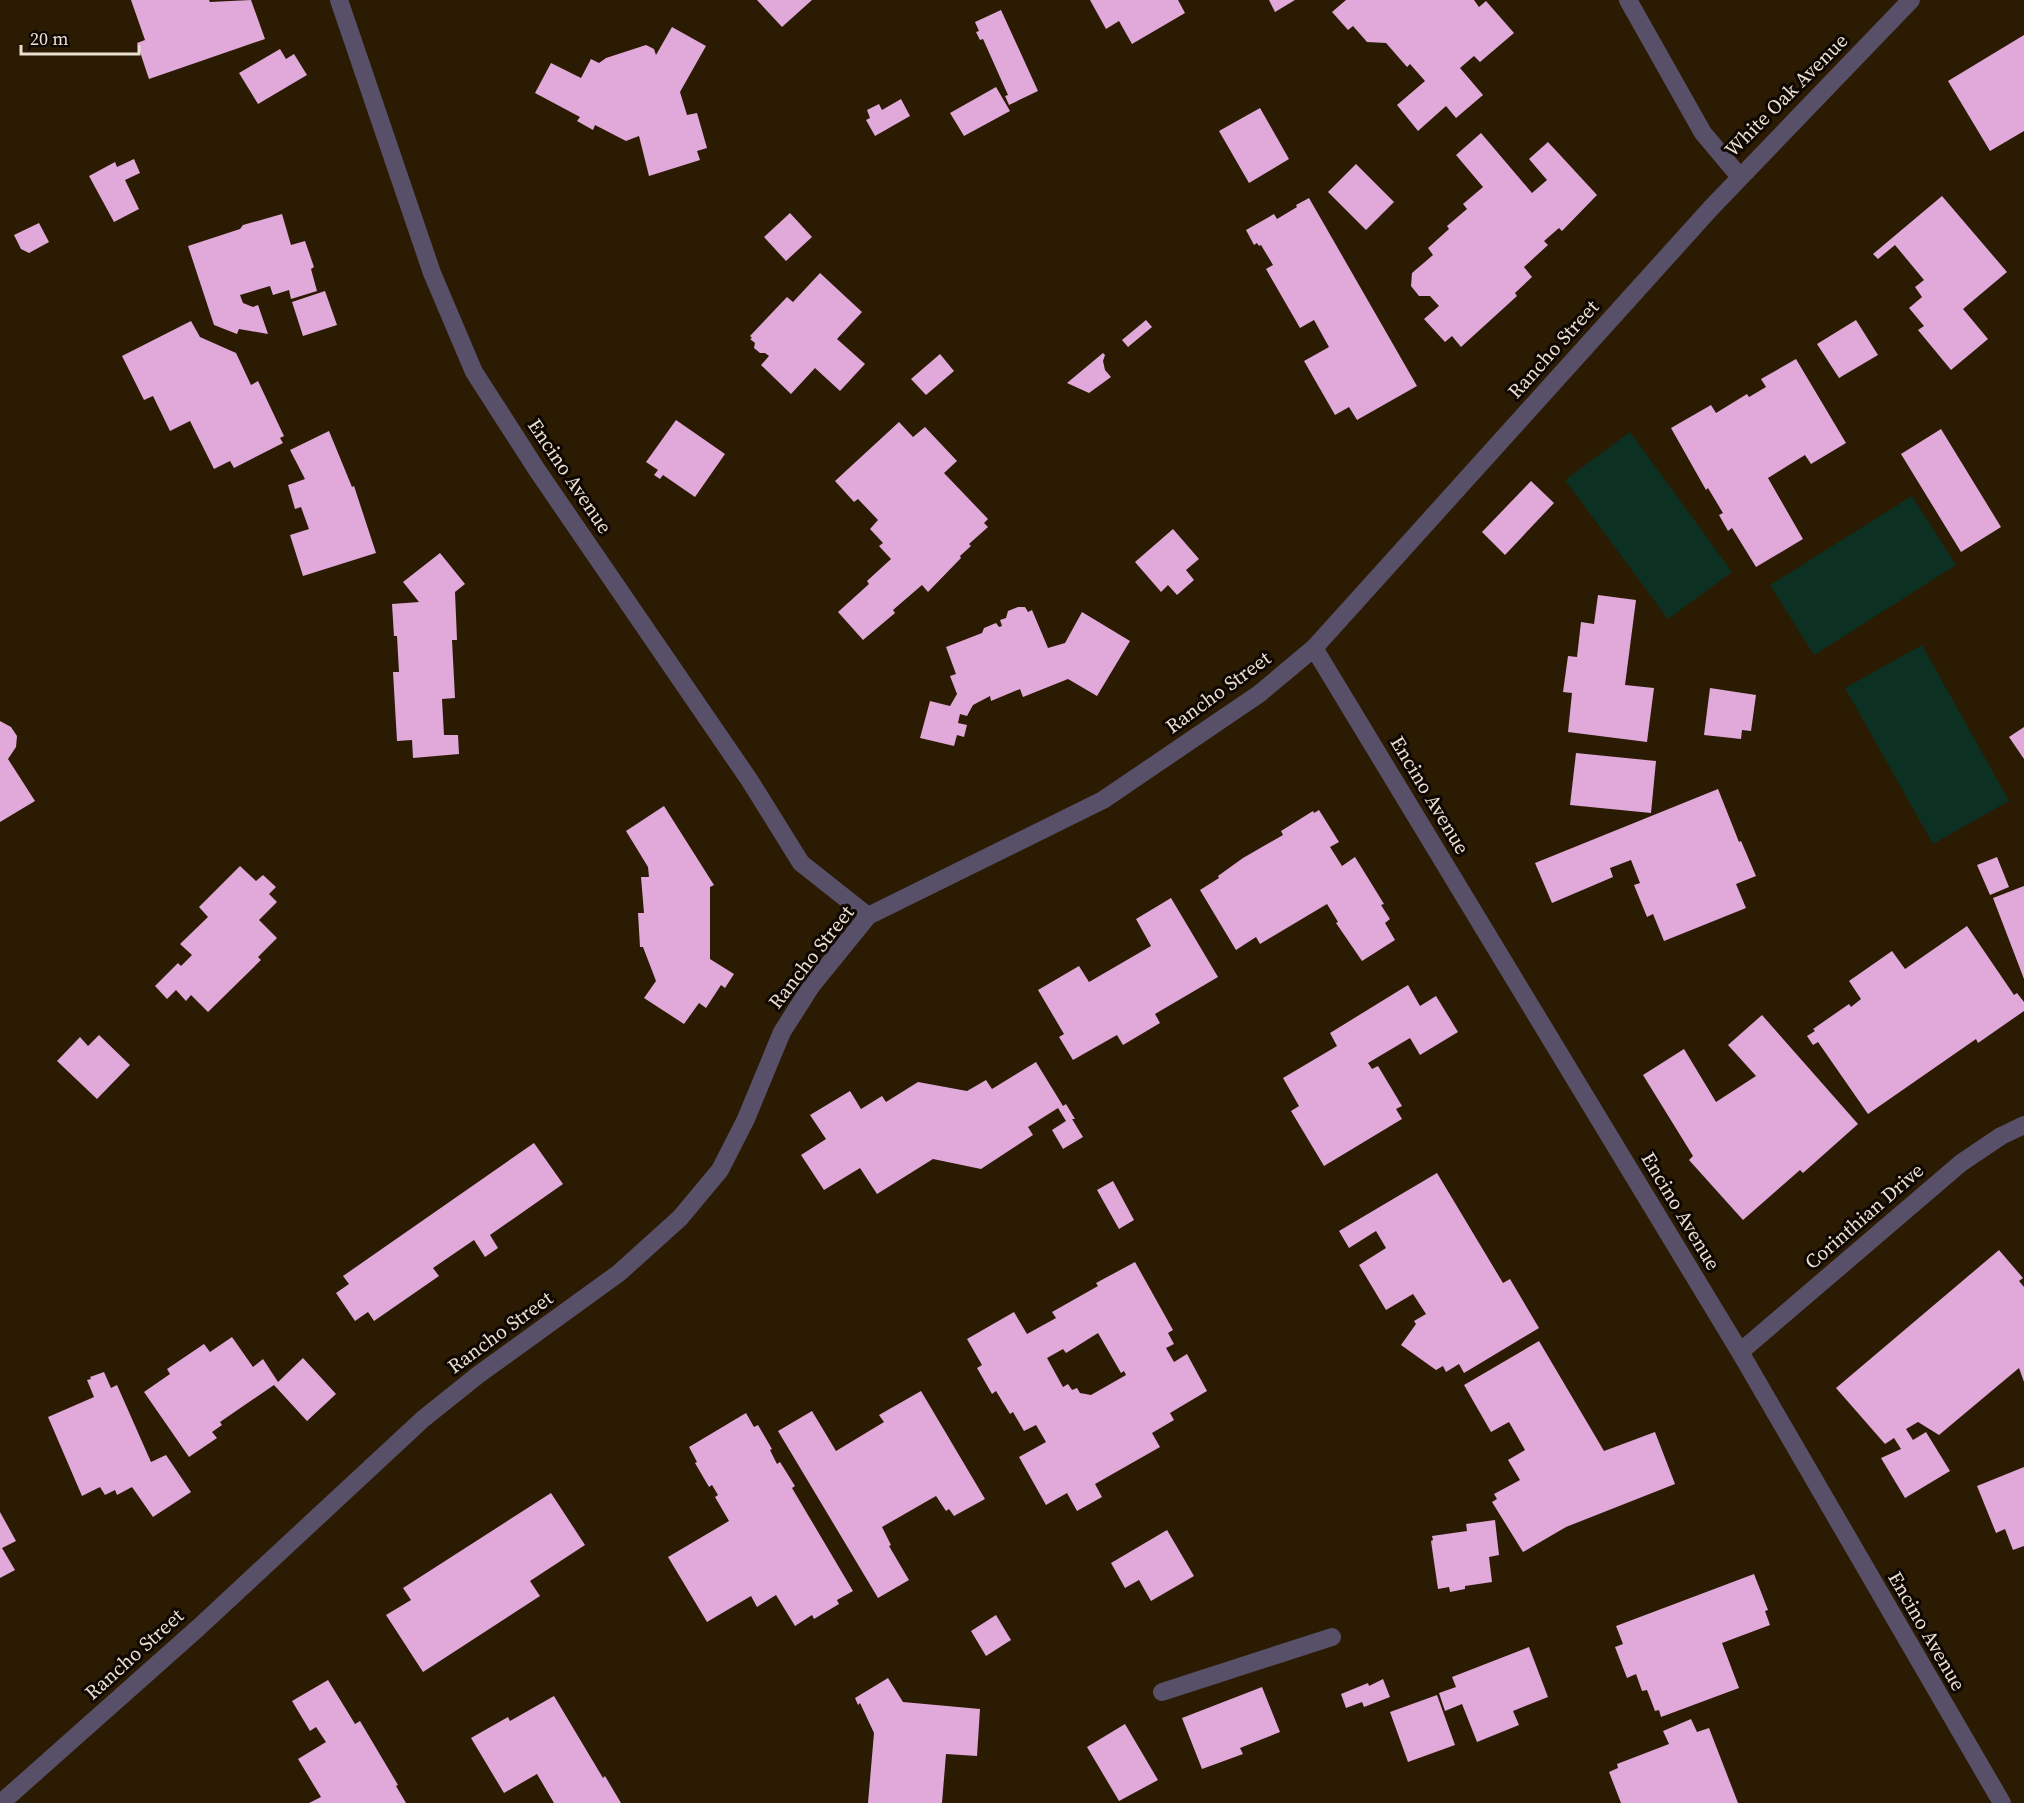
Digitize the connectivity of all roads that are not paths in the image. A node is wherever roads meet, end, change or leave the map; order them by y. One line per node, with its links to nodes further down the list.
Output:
1 (339, 0): 6 (street, Encino Avenue)
2 (1628, 0): 4 (street, White Oak Avenue)
3 (1911, 0): 4 (street, White Oak Avenue)
4 (1740, 177): 5 (street, Rancho Street)
5 (1314, 648): 6 (street, Rancho Street); 8 (street, Encino Avenue)
6 (868, 916): 11 (street, Rancho Street)
7 (2024, 1125): 8 (street, Corinthian Drive)
8 (1740, 1352): 12 (street, Encino Avenue)
9 (1332, 1637): 10 (street)
10 (1162, 1692)
11 (2, 1803)
12 (2002, 1803)

